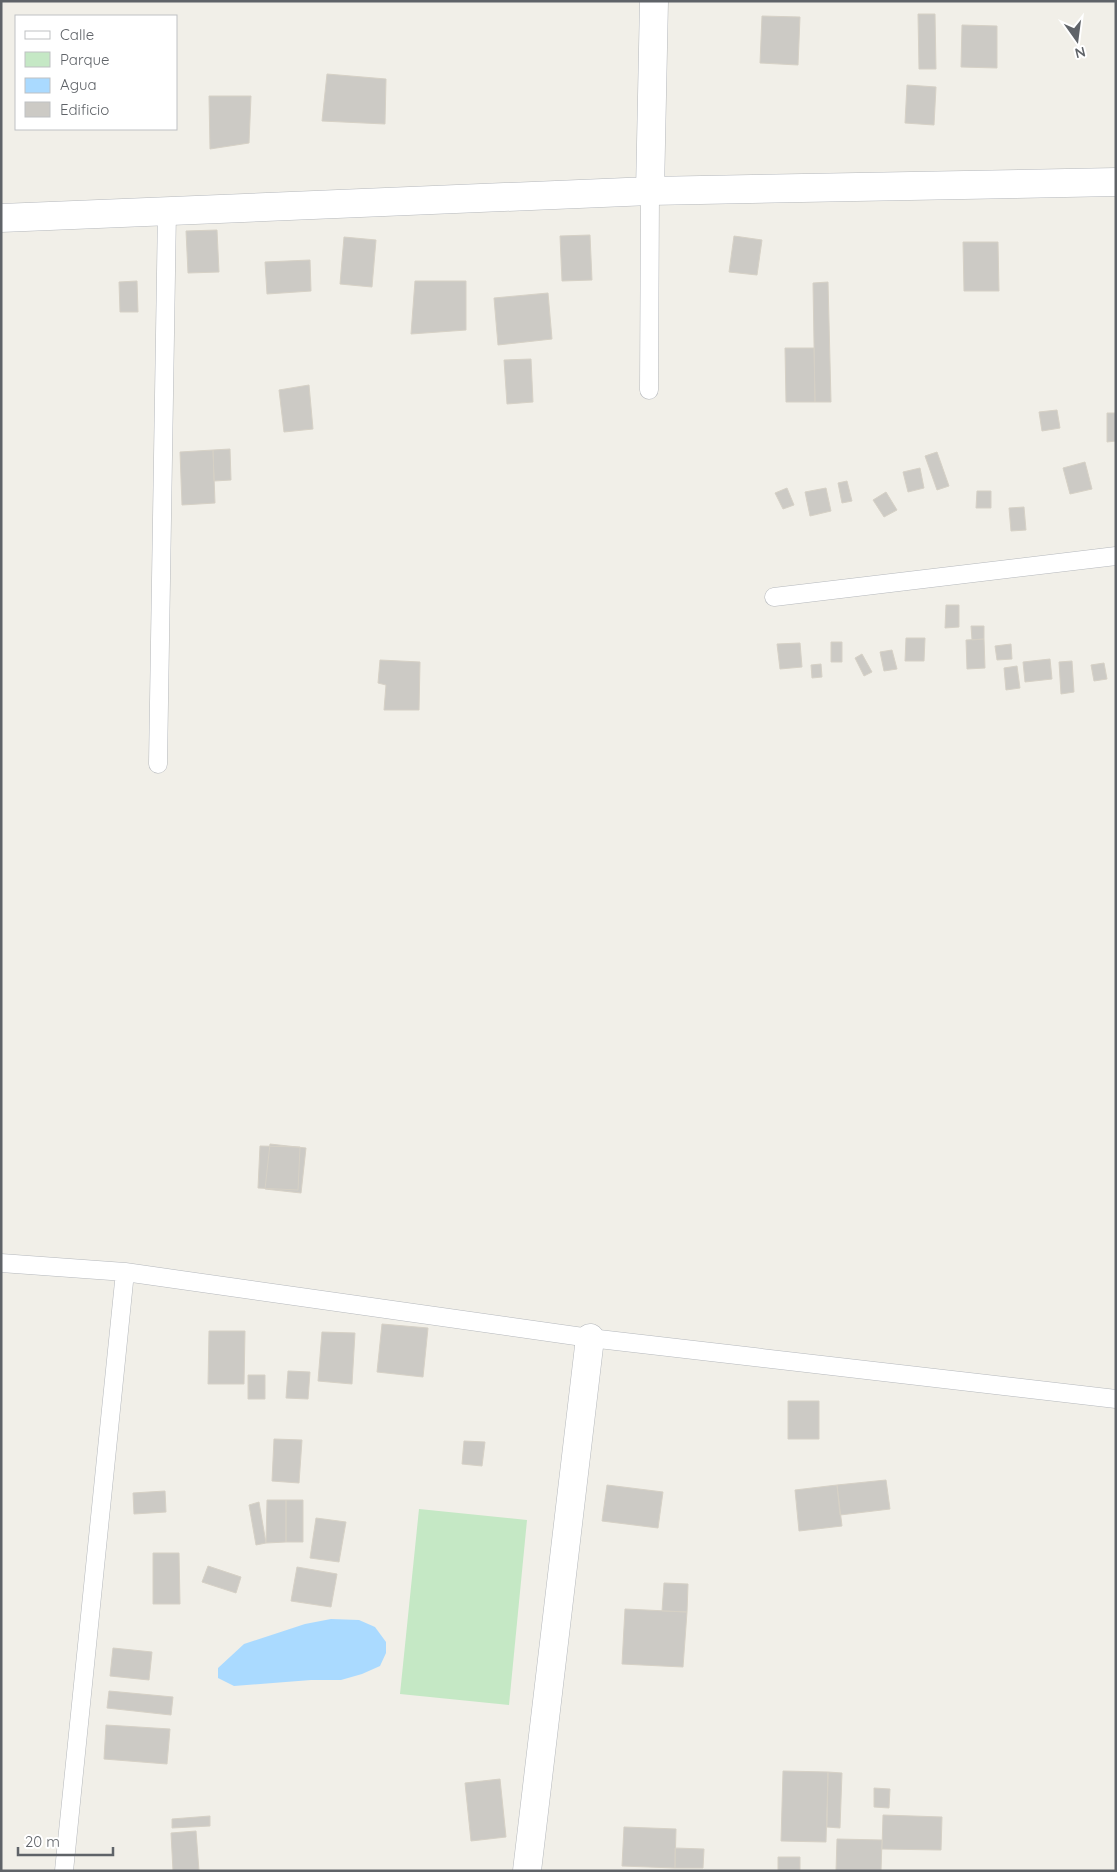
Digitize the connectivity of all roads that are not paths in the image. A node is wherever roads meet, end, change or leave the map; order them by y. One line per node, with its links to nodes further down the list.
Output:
1 (654, 1): 3 (street)
2 (1116, 182): 3 (street)
3 (650, 191): 4 (street); 6 (lane)
4 (167, 211): 5 (street); 9 (lane)
5 (1, 218)
6 (649, 390)
7 (1116, 556): 8 (lane)
8 (774, 597)
9 (158, 764)
10 (1, 1263): 11 (lane)
11 (125, 1272): 12 (lane); 14 (lane)
12 (590, 1338): 13 (lane); 15 (street)
13 (1116, 1399)
14 (64, 1871)
15 (528, 1871)

